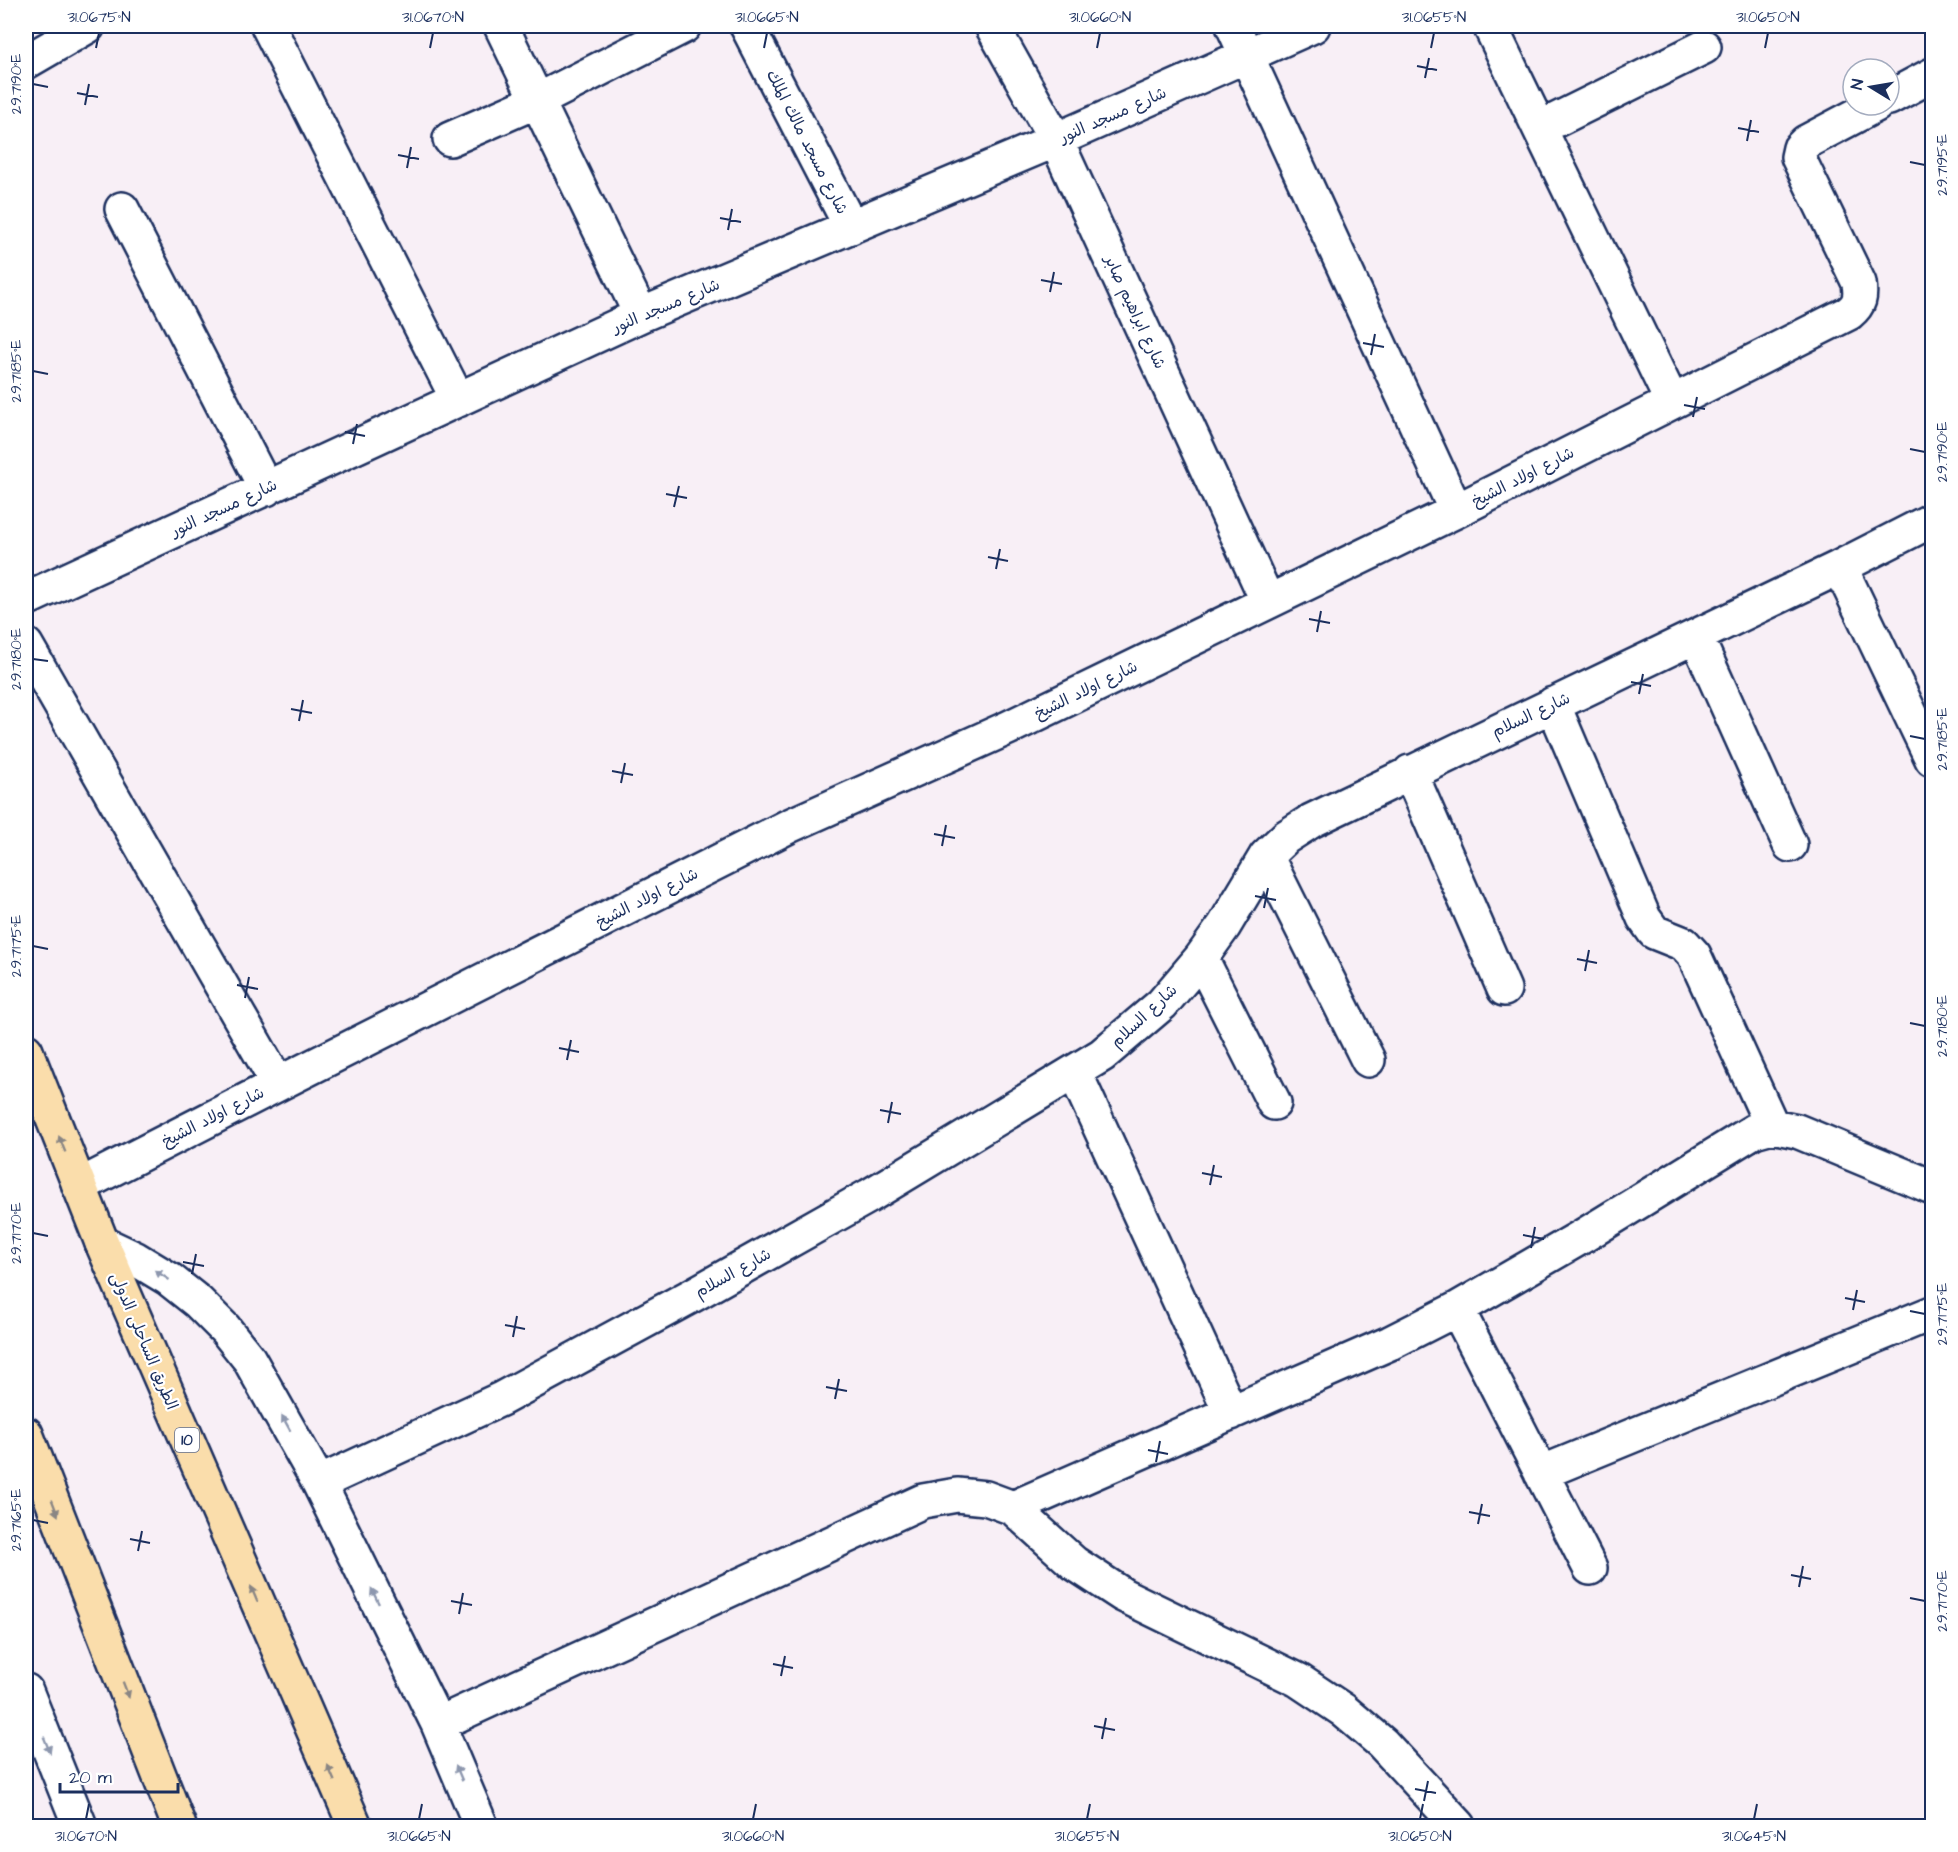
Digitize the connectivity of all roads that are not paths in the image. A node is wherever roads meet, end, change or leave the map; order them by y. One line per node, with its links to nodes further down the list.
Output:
1 (88, 26): 12 (street)
2 (268, 26): 23 (street)
3 (501, 26): 15 (street)
4 (684, 26): 15 (street)
5 (747, 26): 21 (street, شارع مسجد مالك الملك)
6 (992, 26): 19 (street, شارع ابراهيم صابر)
7 (1233, 26): 11 (street)
8 (1313, 26): 11 (street, شارع مسجد النور)
9 (1490, 26): 17 (street)
10 (1704, 47): 17 (street)
11 (1247, 55): 19 (street, شارع مسجد النور); 26 (street)
12 (26, 62)
13 (1932, 75): 14 (street)
14 (1901, 92)
15 (537, 101): 18 (street); 22 (street)
16 (1853, 117): 24 (street, شارع اولاد الشيخ)
17 (1540, 128): 24 (street)
18 (450, 139)
19 (1056, 140): 21 (street, شارع مسجد النور); 30 (street, شارع ابراهيم صابر)
20 (122, 209): 25 (street)
21 (851, 227): 22 (street, شارع مسجد النور)
22 (641, 315): 23 (street, شارع مسجد النور)
23 (458, 400): 25 (street, شارع مسجد النور)
24 (1672, 402): 26 (street, شارع اولاد الشيخ)
25 (266, 489): 29 (street, شارع مسجد النور)
26 (1456, 511): 30 (street, شارع اولاد الشيخ)
27 (1932, 520): 28 (street, شارع السلام)
28 (1840, 567): 31 (street, شارع السلام); 34 (street)
29 (26, 599)
30 (1268, 602): 43 (street, شارع اولاد الشيخ)
31 (1696, 636): 33 (street, شارع السلام); 36 (street)
32 (26, 645): 43 (street)
33 (1553, 704): 35 (street, شارع السلام); 45 (street)
34 (1932, 759)
35 (1410, 772): 37 (street, شارع السلام); 39 (street)
36 (1791, 845)
37 (1266, 856): 38 (street, شارع السلام); 41 (street)
38 (1201, 958): 42 (street, شارع السلام); 44 (street)
39 (1504, 989)
40 (26, 1051): 46 (highway, الطريق الساحلى الدولى / 10, one-way to 40)
41 (1368, 1060)
42 (1075, 1073): 51 (street); 54 (street, شارع السلام)
43 (278, 1084): 46 (street, شارع اولاد الشيخ)
44 (1274, 1103)
45 (1773, 1126): 47 (street); 49 (street)
46 (79, 1186): 48 (highway, الطريق الساحلى الدولى / 10)
47 (1932, 1187)
48 (102, 1243): 54 (street, one-way to 48); 61 (highway, الطريق الساحلى الدولى / 10, one-way to 48)
49 (1457, 1309): 51 (street); 53 (street)
50 (1932, 1313): 53 (street)
51 (1231, 1413): 55 (street)
52 (26, 1434): 60 (highway, one-way to 60)
53 (1541, 1473): 56 (street)
54 (319, 1483): 58 (street, one-way to 54)
55 (1013, 1508): 58 (street); 63 (street)
56 (1590, 1568)
57 (26, 1691): 59 (street, one-way to 59)
58 (438, 1724): 62 (street, one-way to 58)
59 (80, 1827)
60 (179, 1827)
61 (355, 1827)
62 (482, 1827)
63 (1458, 1827)

